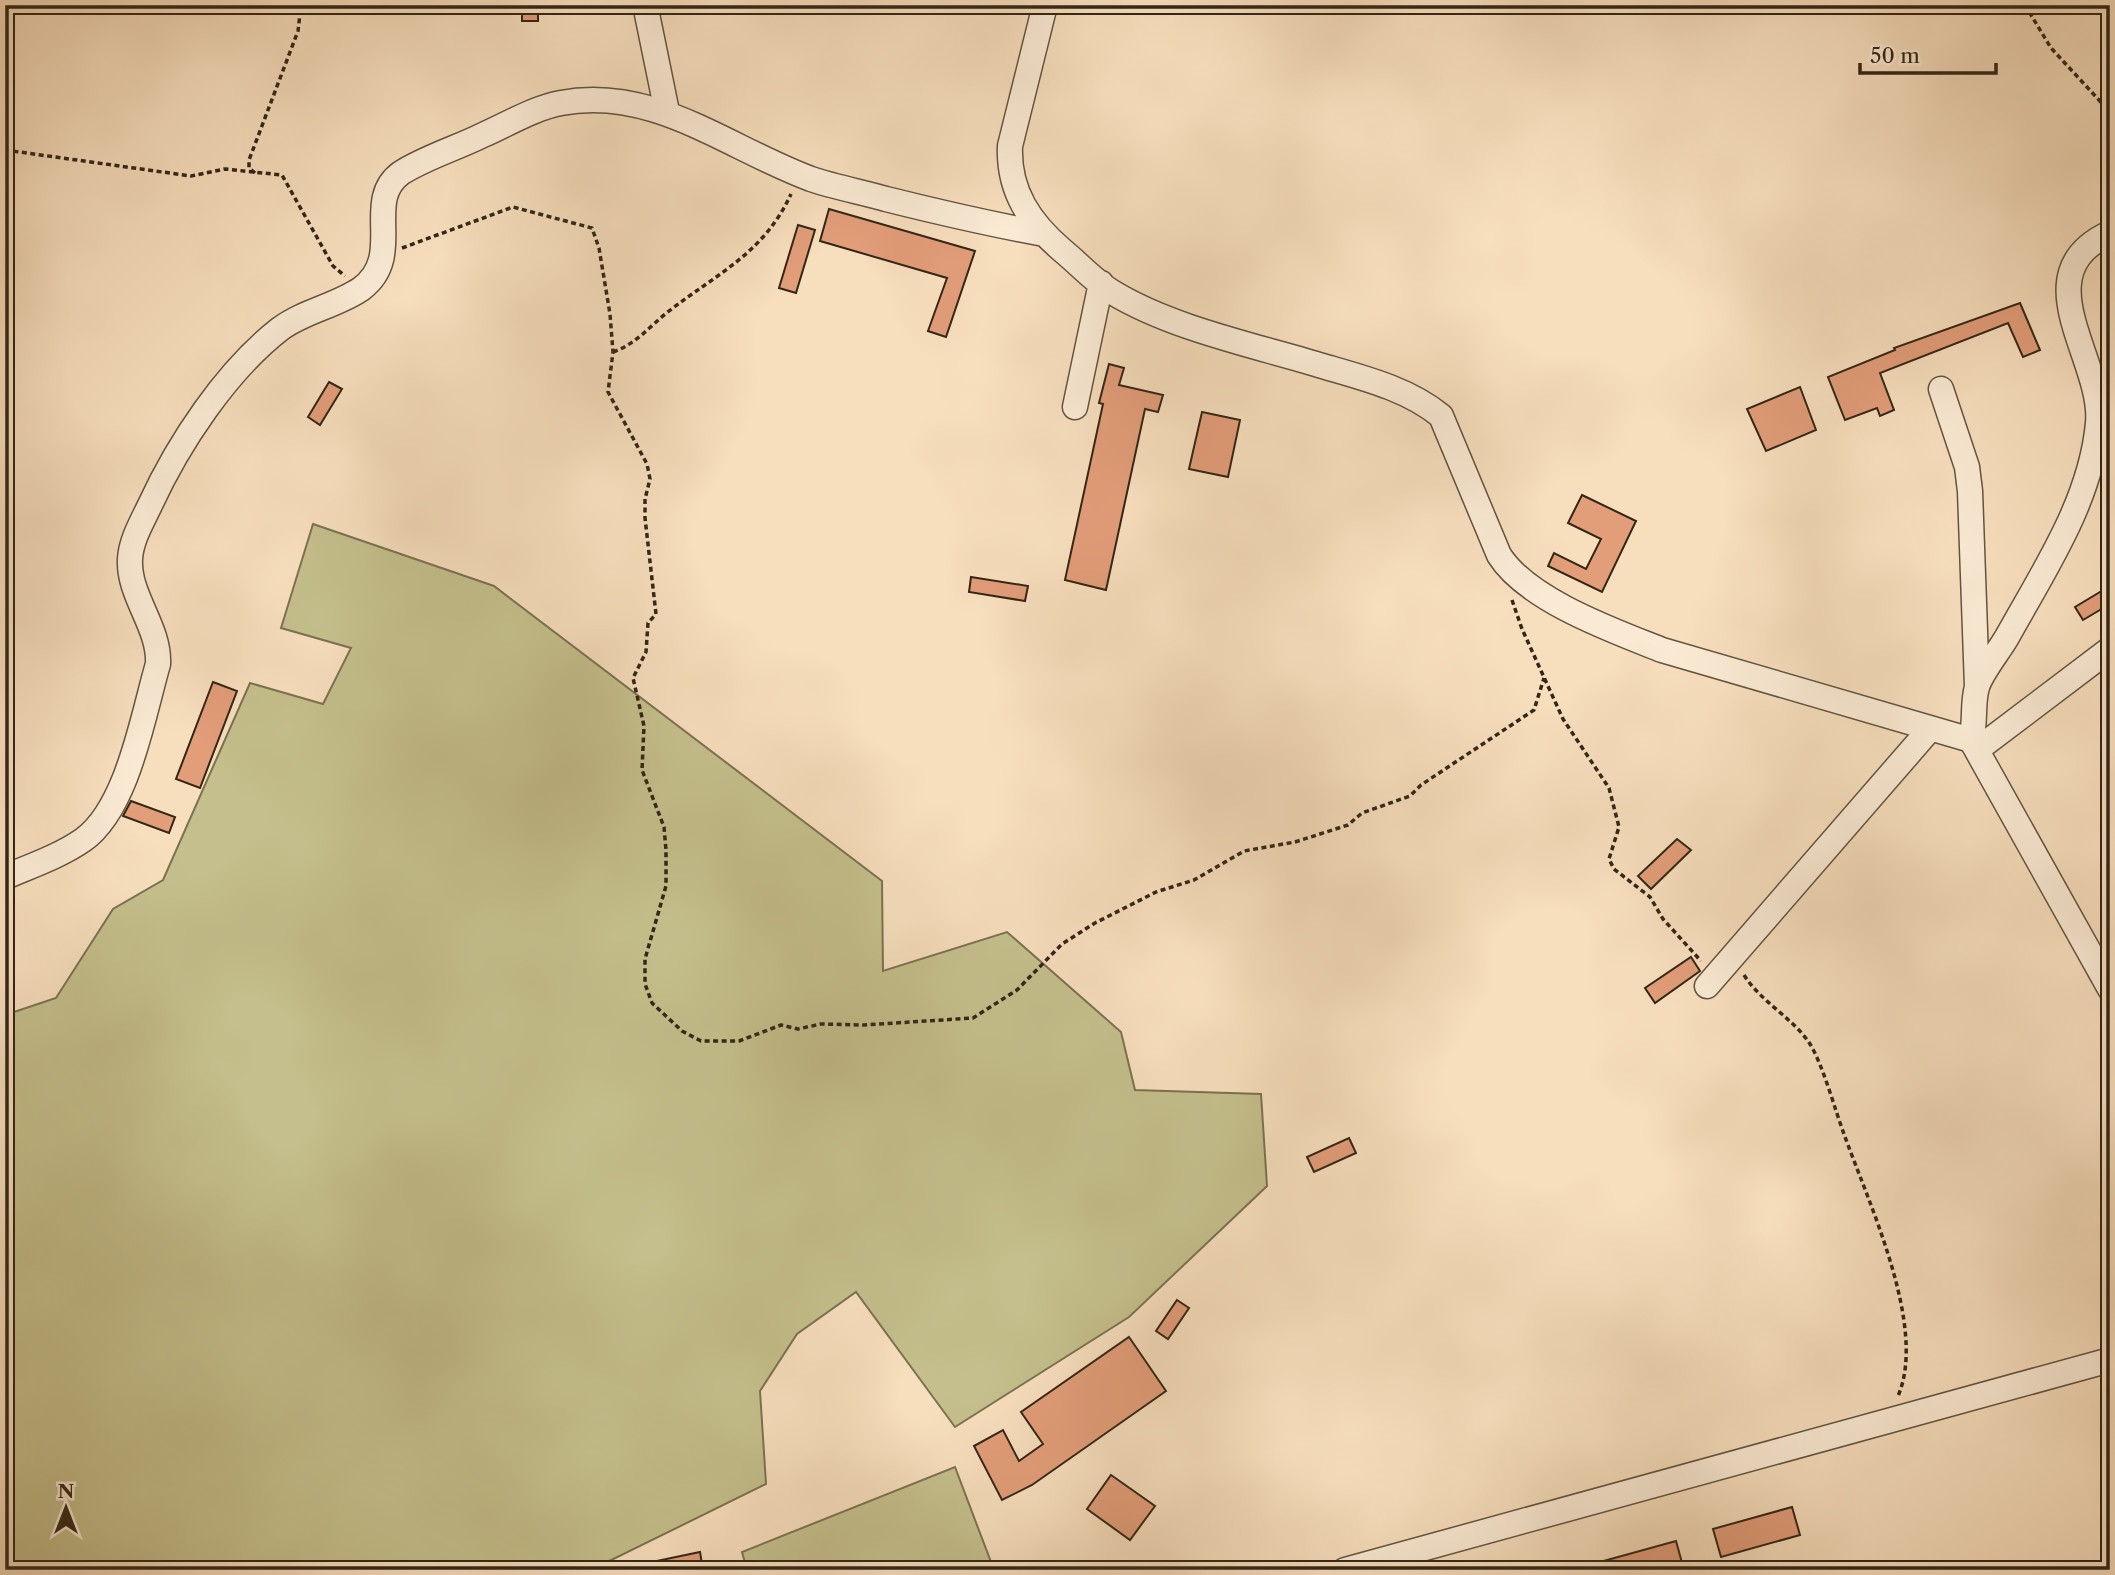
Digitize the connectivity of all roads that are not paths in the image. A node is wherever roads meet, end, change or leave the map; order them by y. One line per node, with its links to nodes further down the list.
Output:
1 (1045, 5): 5 (street)
2 (647, 14): 3 (street)
3 (667, 112): 5 (street); 13 (street)
4 (2110, 233): 10 (street)
5 (1044, 234): 6 (street)
6 (1101, 283): 8 (street); 11 (street)
7 (1941, 389): 10 (street)
8 (1075, 407)
9 (2110, 649): 12 (street)
10 (1977, 687): 12 (street)
11 (1930, 729): 12 (street); 14 (street)
12 (1975, 744): 15 (street)
13 (5, 877)
14 (1711, 981)
15 (2110, 989)
16 (2110, 1360): 17 (street)
17 (1345, 1570)

